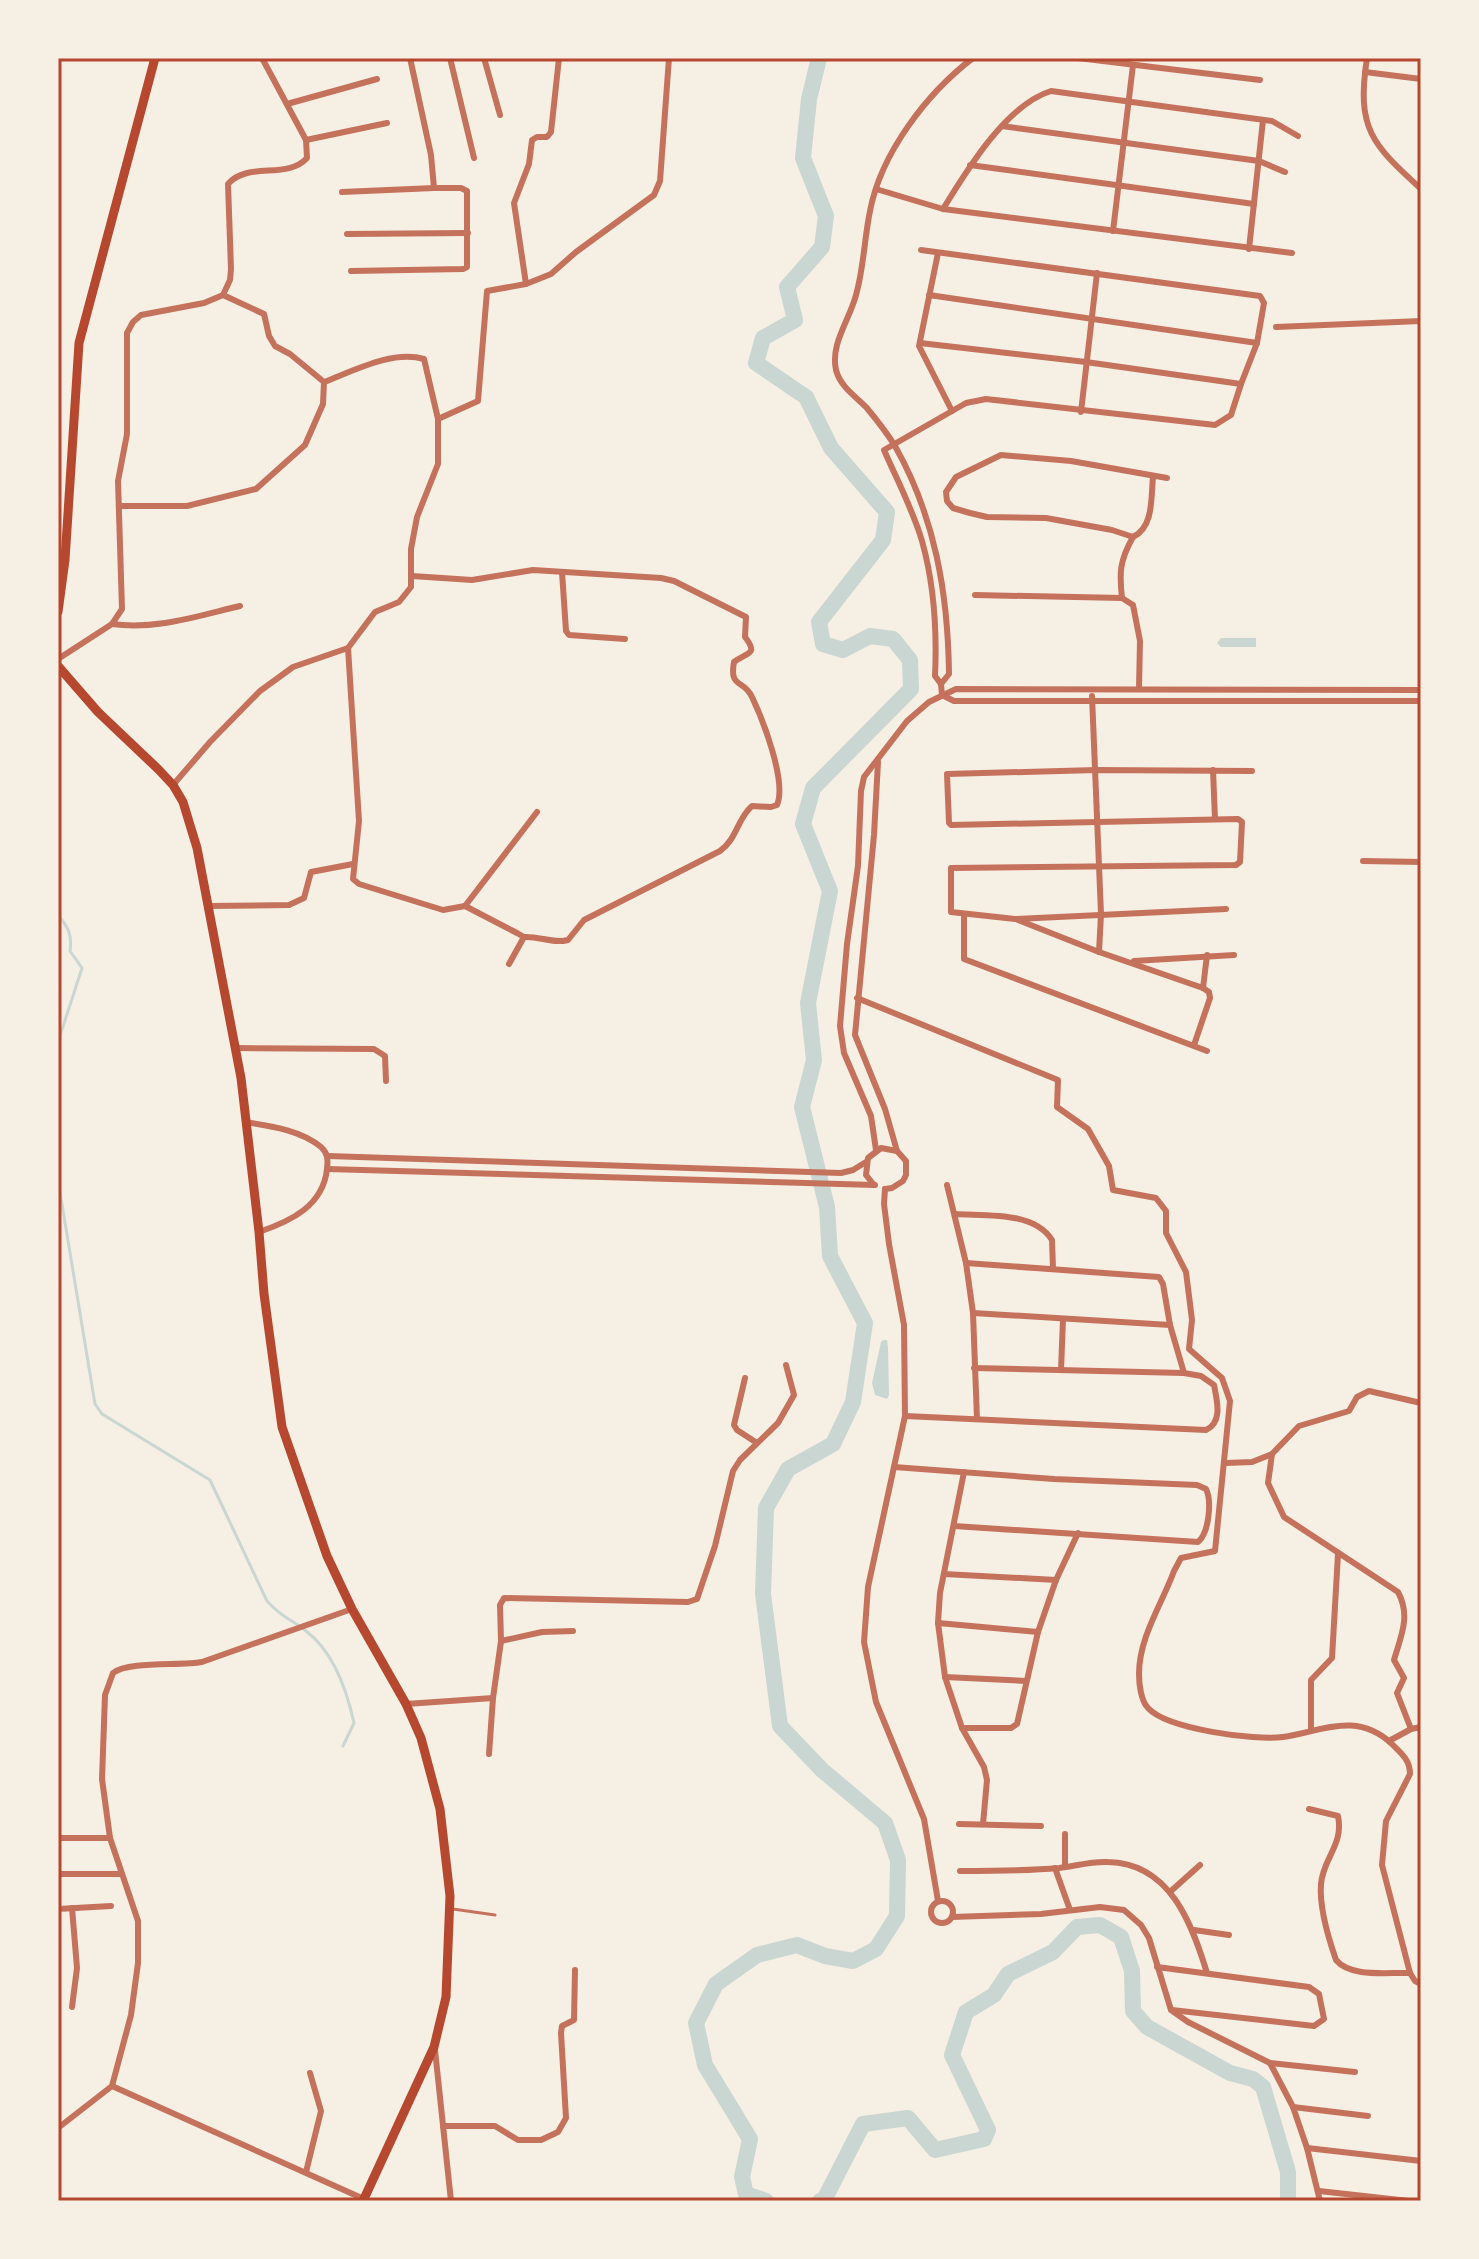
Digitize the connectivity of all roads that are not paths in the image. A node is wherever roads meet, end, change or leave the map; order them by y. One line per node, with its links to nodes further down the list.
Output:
1 (155, 58): 71 (main road)
2 (262, 58): 17 (street)
3 (410, 58): 30 (street)
4 (450, 58): 25 (street)
5 (484, 58): 18 (street)
6 (559, 58): 45 (street)
7 (669, 58): 45 (street)
8 (973, 58): 31 (street)
9 (1078, 58): 11 (street)
10 (1367, 58): 12 (street)
11 (1133, 65): 15 (street); 16 (street)
12 (1365, 72): 14 (street); 32 (street)
13 (377, 79): 17 (street)
14 (1421, 79)
15 (1260, 80)
16 (1128, 102): 19 (street); 21 (street); 24 (street)
17 (287, 104): 23 (street)
18 (500, 115)
19 (1263, 120): 22 (street); 26 (street)
20 (387, 123): 23 (street)
21 (1001, 126): 24 (street); 27 (street)
22 (1298, 136)
23 (306, 140): 46 (street)
24 (1124, 142): 26 (street); 29 (street)
25 (474, 158)
26 (1259, 161): 28 (street); 34 (street)
27 (970, 165): 29 (street); 35 (street)
28 (1285, 172)
29 (1118, 187): 34 (street); 36 (street)
30 (434, 188): 33 (street); 37 (street)
31 (876, 189): 35 (street); 59 (street)
32 (1421, 189)
33 (342, 192)
34 (1254, 204): 39 (street)
35 (943, 209): 36 (street)
36 (1113, 231): 39 (street)
37 (468, 233): 38 (street); 43 (street)
38 (347, 234)
39 (1249, 249): 42 (street)
40 (921, 250): 41 (street)
41 (938, 253): 44 (street); 47 (street)
42 (1292, 253)
43 (351, 271)
44 (1097, 273): 48 (street); 52 (street)
45 (526, 284): 58 (street)
46 (223, 295): 54 (street); 62 (street)
47 (929, 295): 48 (street); 51 (street)
48 (1092, 317): 52 (street); 53 (street)
49 (1421, 321): 50 (street)
50 (1276, 327)
51 (920, 343): 53 (street); 56 (street)
52 (1257, 343): 55 (street)
53 (1086, 362): 55 (street); 57 (street)
54 (324, 382): 58 (street); 62 (street)
55 (1241, 384): 57 (street)
56 (952, 411): 57 (street); 59 (street)
57 (1081, 412)
58 (438, 419): 65 (street)
59 (894, 445): 68 (street); 70 (street)
60 (1153, 476): 61 (street); 63 (street); 63 (street)
61 (1167, 478)
62 (120, 506): 72 (street)
63 (1133, 537): 67 (street)
64 (562, 572): 65 (street); 73 (street); 106 (street)
65 (412, 576): 74 (street)
66 (975, 595): 67 (street)
67 (1122, 598): 79 (street)
68 (946, 603): 70 (street); 77 (street)
69 (240, 606): 72 (street)
70 (933, 606): 77 (street)
71 (58, 612)
72 (112, 624): 75 (street)
73 (625, 639)
74 (348, 648): 90 (street); 98 (street)
75 (58, 659)
76 (58, 666): 90 (main road)
77 (941, 684): 82 (street)
78 (1092, 688): 79 (street); 82 (street); 83 (street)
79 (1139, 688): 80 (street)
80 (1198, 689): 81 (street); 84 (street)
81 (1421, 690)
82 (942, 695): 83 (street); 86 (street)
83 (1092, 700): 84 (street); 87 (street)
84 (1198, 700): 85 (street)
85 (1421, 701)
86 (878, 762): 94 (street); 95 (street)
87 (1096, 770): 88 (street); 93 (street); 93 (street)
88 (1213, 770): 89 (street); 92 (street)
89 (1252, 771)
90 (173, 785): 100 (main road)
91 (537, 812): 101 (street)
92 (1215, 819): 93 (street); 99 (street)
93 (1097, 820): 99 (street)
94 (859, 835): 95 (street); 119 (street)
95 (874, 835): 113 (street)
96 (1363, 861): 97 (street)
97 (1421, 862)
98 (353, 864): 100 (street); 101 (street)
99 (1098, 867): 103 (street); 104 (street)
100 (209, 906): 115 (main road)
101 (465, 906): 106 (street)
102 (1226, 909): 104 (street)
103 (964, 914): 105 (street); 114 (street)
104 (1101, 914): 105 (street); 107 (street)
105 (1015, 919): 107 (street)
106 (524, 937): 111 (street)
107 (1099, 952): 110 (street)
108 (1207, 955): 109 (street); 110 (street); 112 (street)
109 (1234, 955)
110 (1131, 961): 112 (street)
111 (509, 964)
112 (1203, 988): 114 (street)
113 (857, 998): 120 (street); 144 (street)
114 (1194, 1045): 116 (street)
115 (236, 1048): 117 (street); 118 (main road)
116 (1207, 1051)
117 (386, 1081)
118 (245, 1122): 121 (street); 128 (main road)
119 (876, 1150): 120 (street); 122 (street)
120 (897, 1151): 126 (street)
121 (328, 1156): 122 (street); 123 (street)
122 (866, 1162): 124 (street)
123 (327, 1169): 124 (street); 128 (street)
124 (875, 1185): 126 (street)
125 (947, 1185): 127 (street)
126 (885, 1189): 140 (street)
127 (955, 1214): 129 (street); 130 (street)
128 (259, 1232): 152 (main road)
129 (966, 1263): 130 (street); 131 (street)
130 (1053, 1268): 133 (street)
131 (973, 1313): 132 (street); 135 (street)
132 (1063, 1319): 133 (street); 136 (street)
133 (1170, 1325): 137 (street)
134 (786, 1365): 142 (street)
135 (974, 1368): 136 (street); 141 (street)
136 (1061, 1370): 137 (street)
137 (1184, 1373): 141 (street)
138 (745, 1378): 142 (street)
139 (1421, 1403): 143 (street)
140 (905, 1416): 141 (street); 145 (street)
141 (977, 1419)
142 (757, 1443): 156 (street)
143 (1272, 1454): 144 (street); 149 (street)
144 (1226, 1463): 163 (street)
145 (894, 1467): 146 (street); 181 (street)
146 (964, 1472): 147 (street); 148 (street)
147 (954, 1526): 148 (street); 150 (street)
148 (1078, 1533): 151 (street)
149 (1338, 1554): 163 (street); 164 (street)
150 (944, 1574): 151 (street); 153 (street)
151 (1056, 1580): 155 (street)
152 (352, 1609): 160 (main road); 173 (street)
153 (938, 1623): 155 (street); 157 (street)
154 (573, 1631): 156 (street)
155 (1038, 1632): 158 (street)
156 (501, 1641): 159 (street)
157 (945, 1677): 158 (street); 162 (street)
158 (1026, 1681): 162 (street)
159 (493, 1698): 160 (street); 166 (street)
160 (406, 1704): 185 (main road)
161 (1421, 1727): 164 (street)
162 (962, 1728): 169 (street)
163 (1311, 1729): 165 (street)
164 (1411, 1729): 165 (street)
165 (1389, 1741): 194 (street)
166 (489, 1754)
167 (1309, 1809): 194 (street)
168 (959, 1824): 169 (street)
169 (983, 1824): 170 (street)
170 (1041, 1826)
171 (1065, 1834): 175 (street)
172 (58, 1838): 173 (street)
173 (110, 1838): 179 (street)
174 (1200, 1865): 180 (street)
175 (1065, 1867): 176 (street); 180 (street)
176 (1055, 1868): 177 (street); 186 (street)
177 (960, 1871)
178 (58, 1874): 179 (street)
179 (122, 1874): 202 (street)
180 (1171, 1891): 189 (street)
181 (938, 1901): 188 (street); 188 (street)
182 (111, 1906): 183 (street)
183 (72, 1908): 184 (street); 196 (street)
184 (58, 1909)
185 (450, 1909): 187 (lane); 198 (main road)
186 (1070, 1910): 188 (street); 191 (street)
187 (495, 1915)
188 (952, 1917)
189 (1194, 1930): 190 (street); 193 (street)
190 (1229, 1935)
191 (1157, 1967): 193 (street); 197 (street)
192 (575, 1970): 205 (street)
193 (1207, 1973): 197 (street)
194 (1410, 1973): 195 (street)
195 (1421, 1984)
196 (72, 2007)
197 (1171, 2010): 199 (street)
198 (434, 2047): 205 (street); 211 (main road)
199 (1270, 2063): 200 (street); 203 (street)
200 (1355, 2072)
201 (310, 2073): 209 (street)
202 (112, 2086): 206 (street); 209 (street)
203 (1293, 2107): 204 (street); 207 (street)
204 (1368, 2116)
205 (443, 2126): 212 (street)
206 (58, 2128)
207 (1307, 2148): 208 (street); 210 (street)
208 (1421, 2161)
209 (306, 2172): 211 (street)
210 (1319, 2191): 213 (street); 214 (street)
211 (364, 2200)
212 (451, 2201)
213 (1320, 2201)
214 (1409, 2201)

